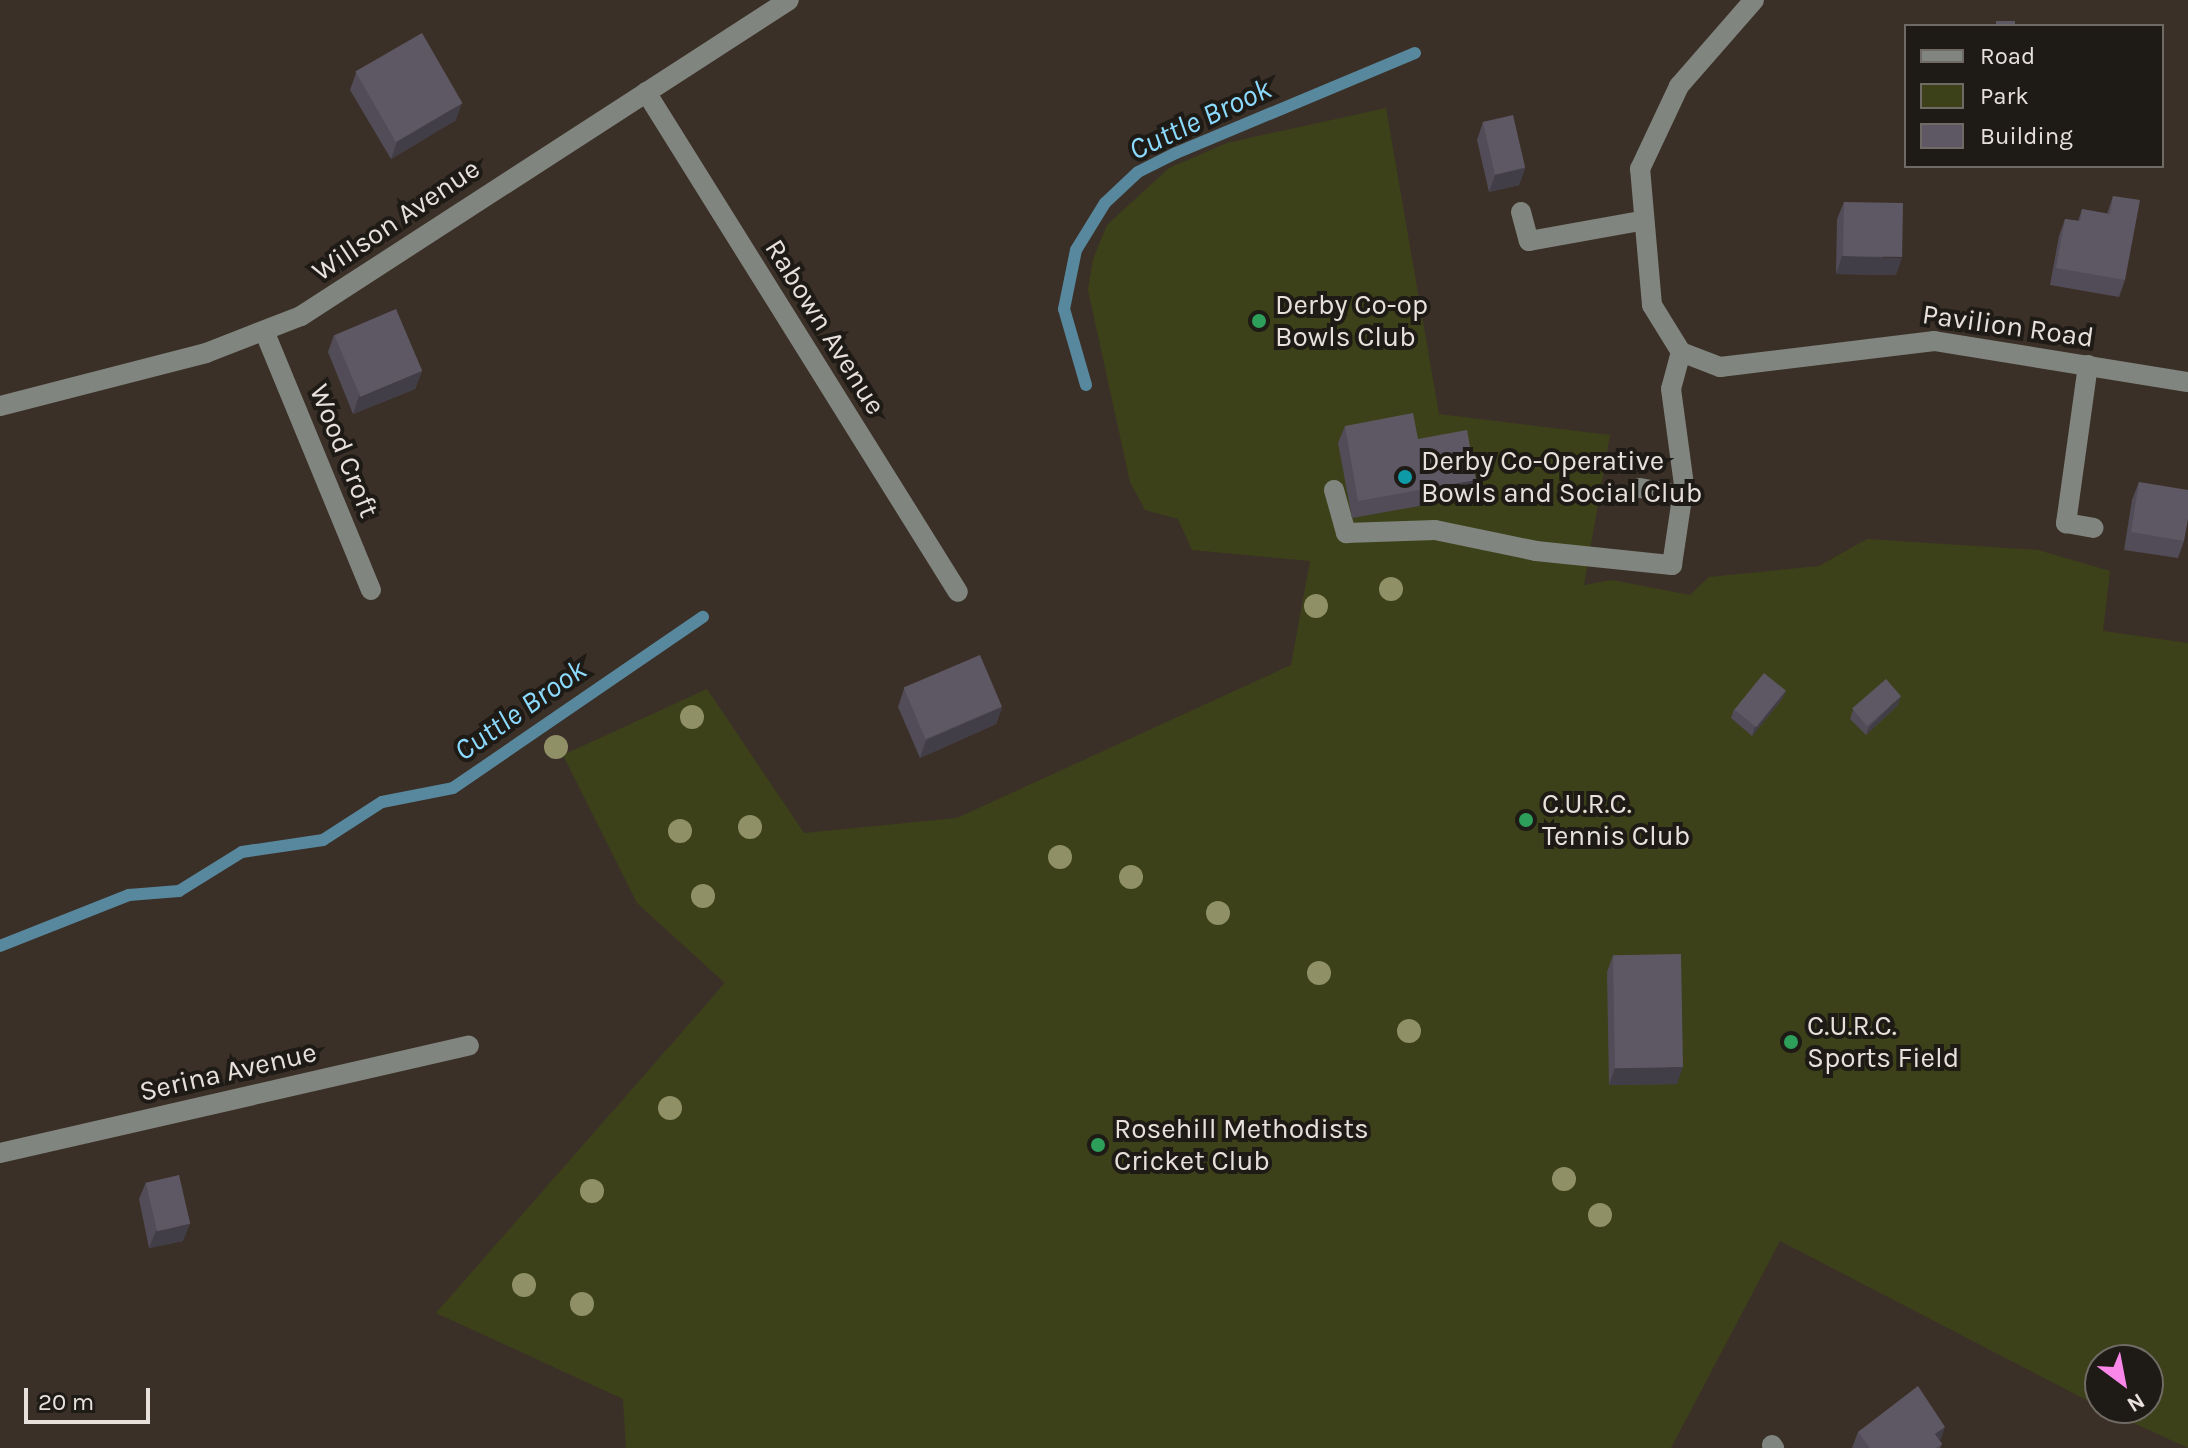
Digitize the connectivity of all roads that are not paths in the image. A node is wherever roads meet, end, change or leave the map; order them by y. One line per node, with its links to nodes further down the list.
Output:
1 (789, 0): 3 (street, Willson Avenue)
2 (1749, 2): 5 (street)
3 (646, 92): 6 (street, Willson Avenue); 16 (street, Rabown Avenue)
4 (1521, 212): 5 (street)
5 (1640, 221): 7 (street)
6 (265, 333): 10 (street, Willson Avenue); 15 (street, Wood Croft)
7 (1681, 352): 8 (street, Pavilion Road); 13 (street)
8 (2088, 365): 9 (street, Pavilion Road); 14 (street)
9 (2188, 382)
10 (0, 406)
11 (1640, 488): 13 (street)
12 (1334, 490): 13 (street)
13 (1683, 496)
14 (2094, 528)
15 (371, 590)
16 (958, 592)
17 (469, 1046): 18 (street, Serina Avenue)
18 (0, 1153)

